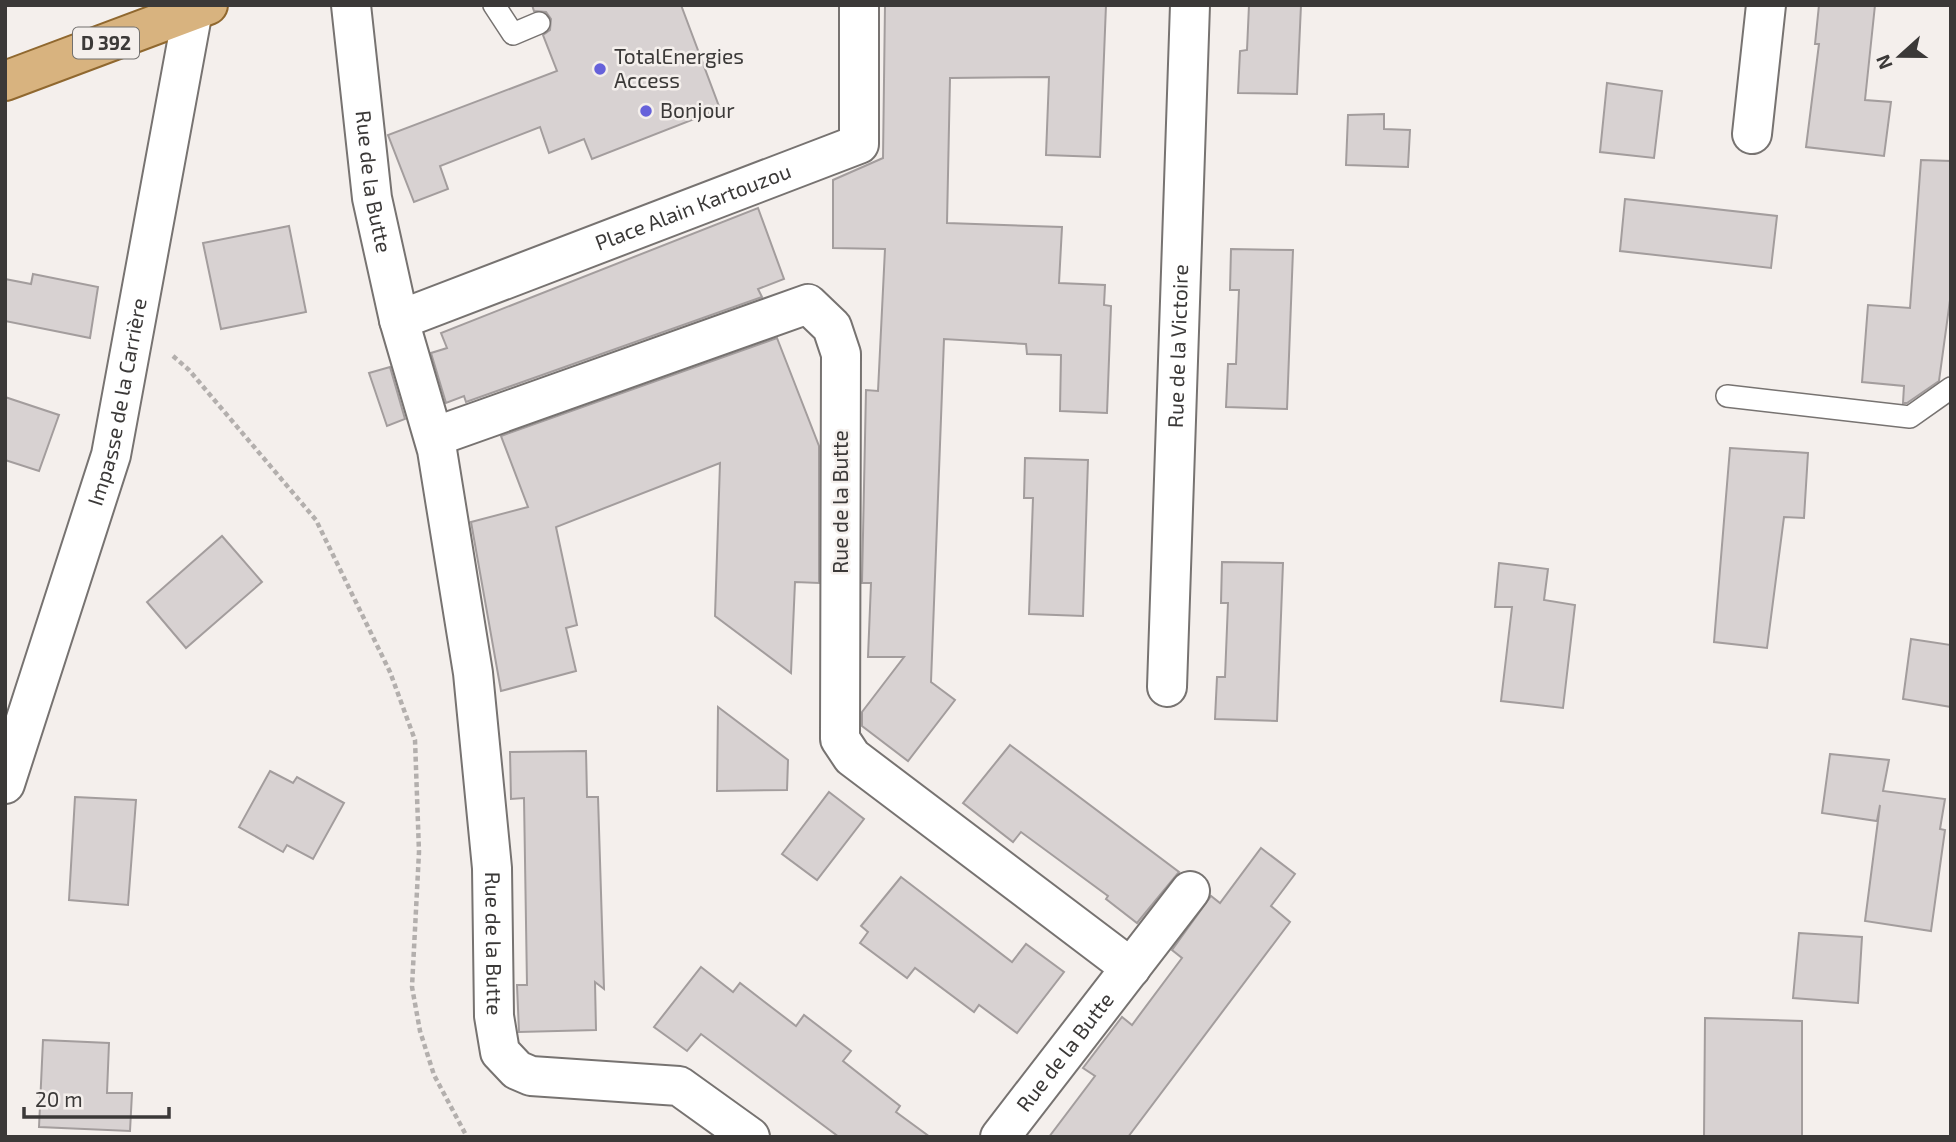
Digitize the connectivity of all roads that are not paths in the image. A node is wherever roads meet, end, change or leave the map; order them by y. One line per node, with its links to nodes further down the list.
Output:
1 (351, 5): 10 (street, Rue de la Butte)
2 (494, 5): 7 (lane)
3 (859, 5): 10 (street, Place Alain Kartouzou)
4 (1190, 5): 14 (street, Rue de la Victoire)
5 (1766, 5): 9 (street)
6 (200, 8): 8 (main road, D 392); 15 (street, Impasse de la Carrière)
7 (539, 23)
8 (5, 80)
9 (1752, 134)
10 (399, 320): 13 (street, Rue de la Butte)
11 (1951, 388): 12 (lane)
12 (1727, 396)
13 (434, 437): 17 (street, Rue de la Butte); 18 (street, Rue de la Butte)
14 (1167, 687)
15 (5, 784)
16 (1190, 891): 17 (street, Rue de la Butte)
17 (1130, 968): 19 (street, Rue de la Butte)
18 (750, 1137)
19 (1000, 1137)

